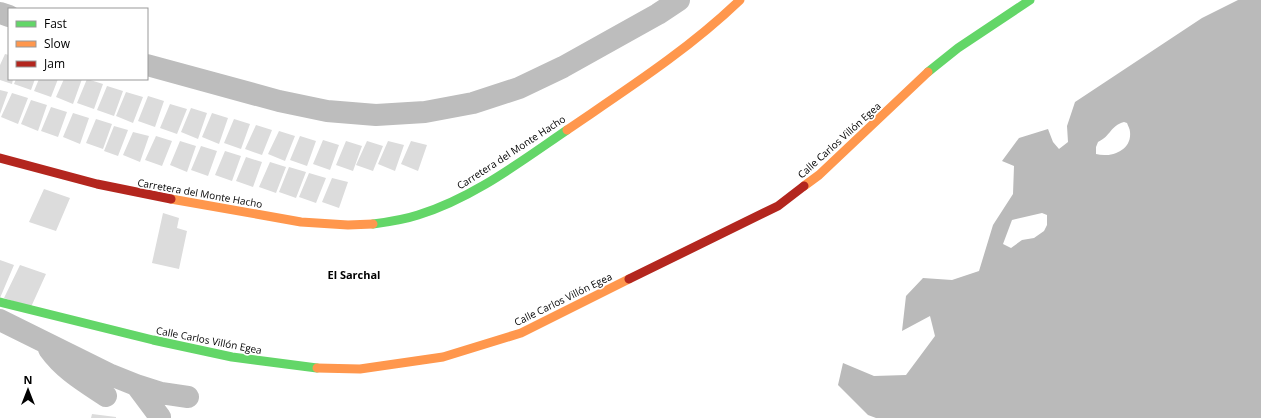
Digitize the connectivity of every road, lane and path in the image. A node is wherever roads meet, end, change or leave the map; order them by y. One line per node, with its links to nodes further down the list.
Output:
1 (679, 0): 4 (street)
2 (740, 0): 5 (street, Carretera del Monte Hacho)
3 (1030, 0): 6 (street, Calle Carlos Villón Egea)
4 (148, 65)
5 (0, 158)
6 (0, 302)
7 (0, 320): 8 (street)
8 (43, 341): 9 (street); 10 (street)
9 (136, 385): 11 (street); 12 (street)
10 (106, 396)
11 (188, 397)
12 (160, 417)

